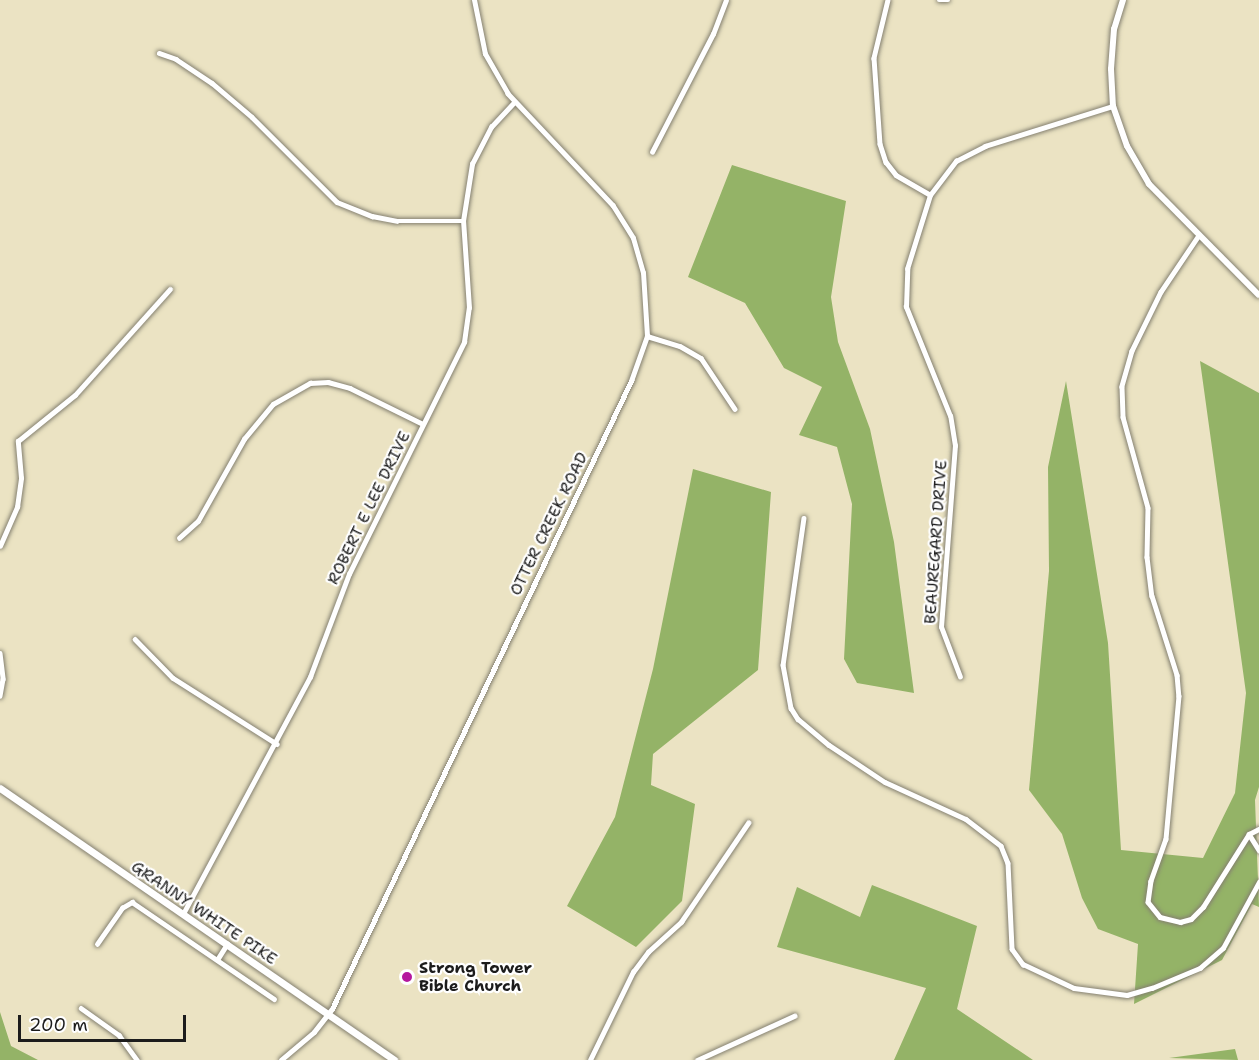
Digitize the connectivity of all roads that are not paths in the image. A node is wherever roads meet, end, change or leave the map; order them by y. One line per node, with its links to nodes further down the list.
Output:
1 (474, 0): 8 (street, OTTER CREEK ROAD)
2 (726, 0): 10 (street)
3 (888, 0): 11 (street)
4 (939, 0): 5 (street)
5 (948, 0)
6 (1123, 0): 9 (street)
7 (159, 53): 12 (street)
8 (514, 102): 12 (street, ROBERT E LEE DRIVE); 16 (street, OTTER CREEK ROAD)
9 (1113, 106): 11 (street, BEAUREGARD DRIVE); 13 (street)
10 (652, 152)
11 (930, 195): 24 (street, BEAUREGARD DRIVE)
12 (463, 221): 18 (street, ROBERT E LEE DRIVE)
13 (1198, 237): 15 (street); 30 (street)
14 (170, 289): 21 (street)
15 (1259, 295)
16 (647, 336): 17 (street); 39 (street, OTTER CREEK ROAD)
17 (735, 409)
18 (423, 424): 20 (street); 26 (street, ROBERT E LEE DRIVE)
19 (804, 518): 32 (street)
20 (179, 538)
21 (0, 546)
22 (135, 639): 26 (street)
23 (0, 653): 25 (street)
24 (960, 677)
25 (0, 696)
26 (277, 744): 33 (street, ROBERT E LEE DRIVE)
27 (0, 788): 33 (main road, GRANNY WHITE PIKE)
28 (748, 823): 44 (street)
29 (1259, 829): 30 (street)
30 (1249, 834): 31 (street)
31 (1259, 850)
32 (1259, 882)
33 (184, 912): 35 (main road, GRANNY WHITE PIKE)
34 (97, 944): 36 (street)
35 (227, 944): 36 (street); 39 (main road, GRANNY WHITE PIKE)
36 (217, 960): 37 (street)
37 (274, 999)
38 (81, 1008): 41 (street)
39 (328, 1014): 42 (street, OTTER CREEK ROAD); 43 (main road, GRANNY WHITE PIKE)
40 (794, 1016): 45 (street)
41 (137, 1060)
42 (281, 1060)
43 (394, 1060)
44 (590, 1060)
45 (697, 1060)

